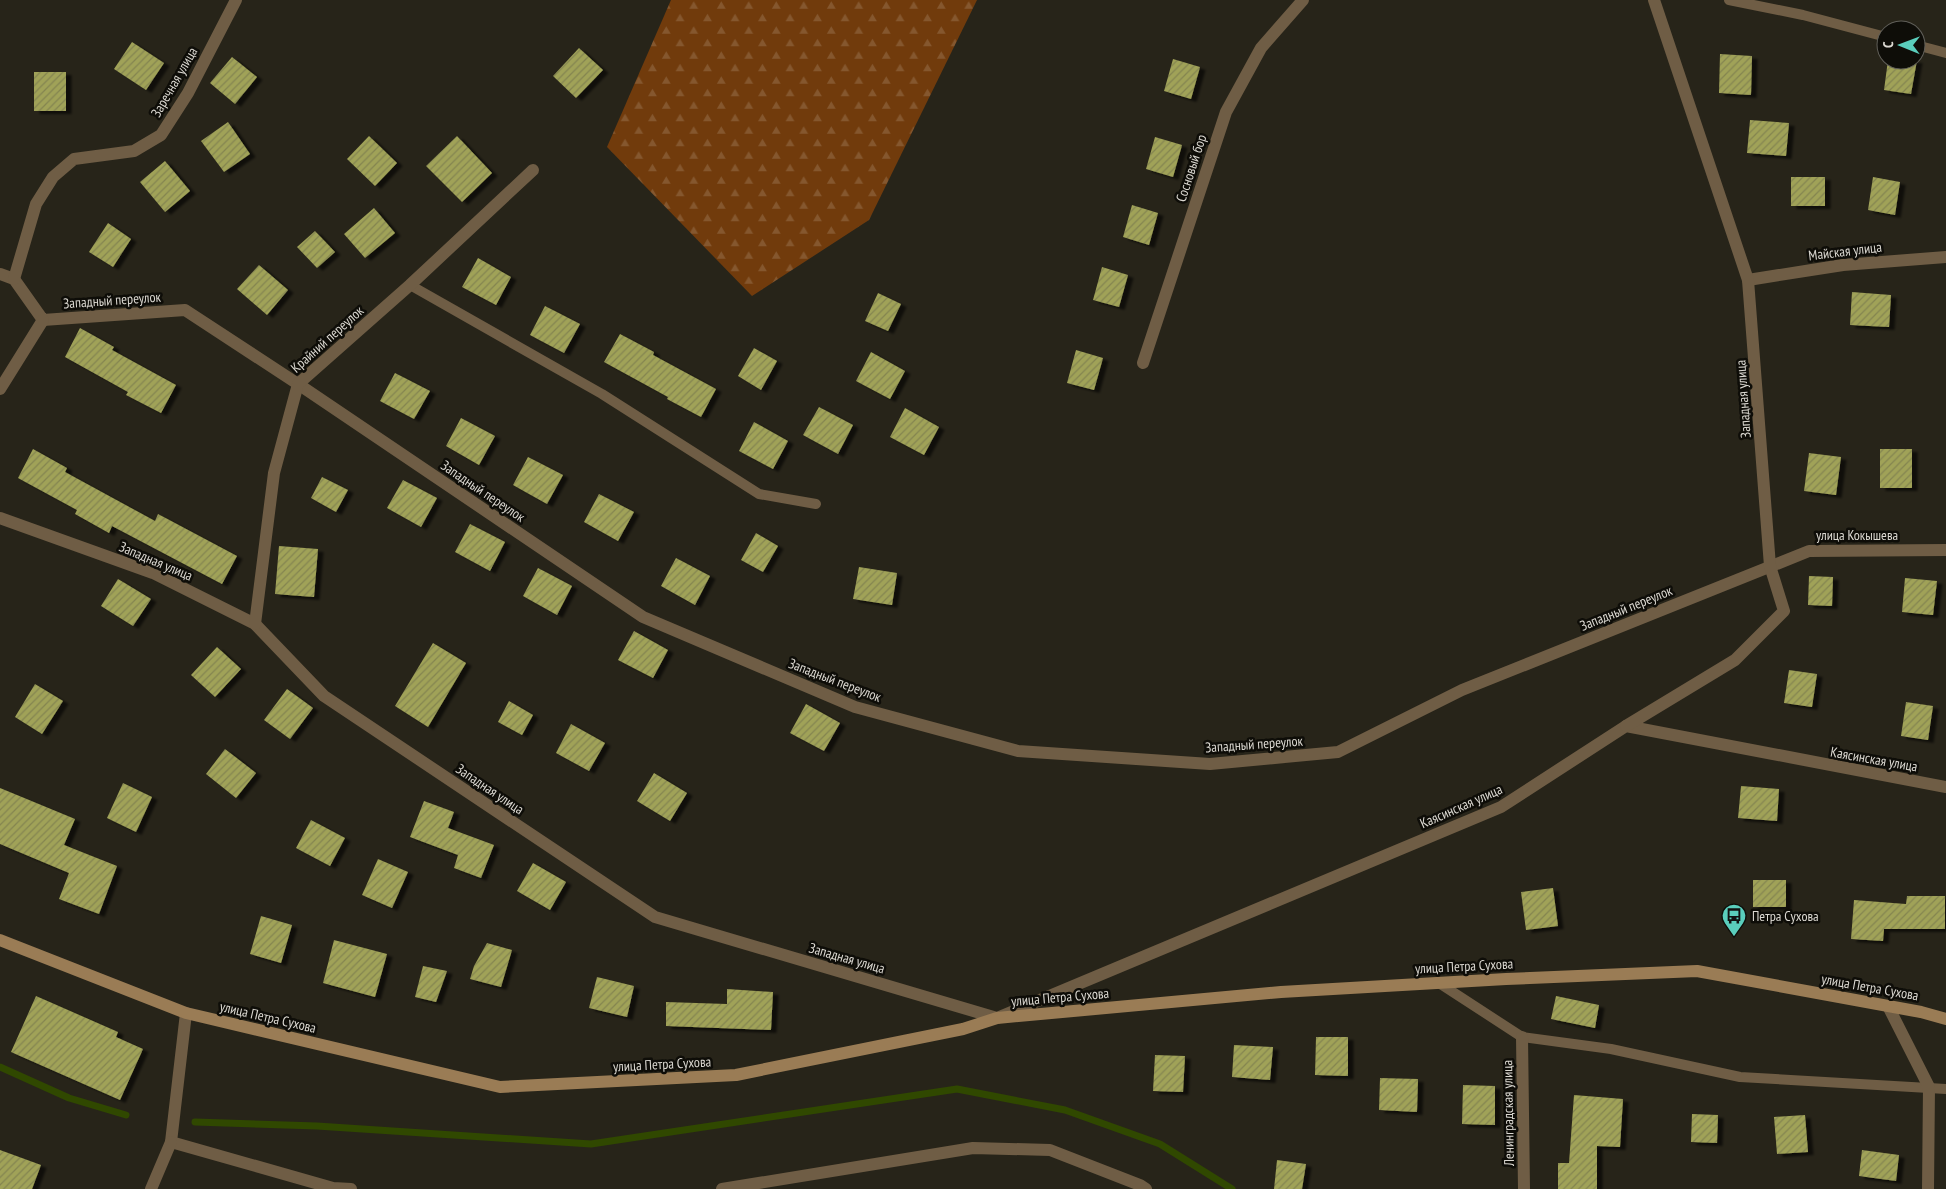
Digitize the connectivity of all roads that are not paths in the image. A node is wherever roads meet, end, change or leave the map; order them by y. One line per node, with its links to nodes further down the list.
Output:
1 (236, 0): 11 (street, Заречная улица)
2 (1303, 0): 15 (street, Сосновый бор)
3 (1654, 0): 12 (street, Западная улица)
4 (1729, 0): 5 (lane)
5 (1876, 34)
6 (1926, 47): 7 (lane)
7 (1946, 52)
8 (534, 170): 13 (street, Крайний переулок)
9 (1946, 257): 12 (street, Майская улица)
10 (0, 274): 11 (street)
11 (14, 279): 14 (street)
12 (1748, 280): 21 (street, Западная улица)
13 (410, 285): 16 (street, Крайний переулок); 18 (lane)
14 (43, 320): 16 (street, Западный переулок); 17 (street)
15 (1143, 363)
16 (298, 384): 21 (street, Западный переулок); 22 (street, Крайний переулок)
17 (0, 389)
18 (816, 504)
19 (0, 518): 22 (street, Западная улица)
20 (1946, 550): 21 (street, улица Кокышева)
21 (1770, 566): 23 (street, Западная улица)
22 (255, 624): 29 (street, Западная улица)
23 (1626, 726): 24 (street, Каясинская улица); 29 (street, Каясинская улица)
24 (1946, 787)
25 (0, 940): 28 (street, улица Петра Сухова)
26 (1439, 983): 27 (street, улица Петра Сухова); 29 (street, улица Петра Сухова); 31 (lane)
27 (1888, 1006): 30 (street, улица Петра Сухова); 32 (street)
28 (186, 1013): 29 (street, улица Петра Сухова); 34 (street)
29 (997, 1018)
30 (1946, 1019)
31 (1522, 1037): 32 (lane); 40 (street, Ленинградская улица)
32 (1929, 1087): 33 (lane); 41 (street)
33 (1946, 1089)
34 (171, 1142): 35 (street); 36 (street)
35 (151, 1189)
36 (333, 1189): 37 (street)
37 (351, 1189)
38 (722, 1189): 39 (street)
39 (1146, 1189)
40 (1524, 1189)
41 (1928, 1189)

